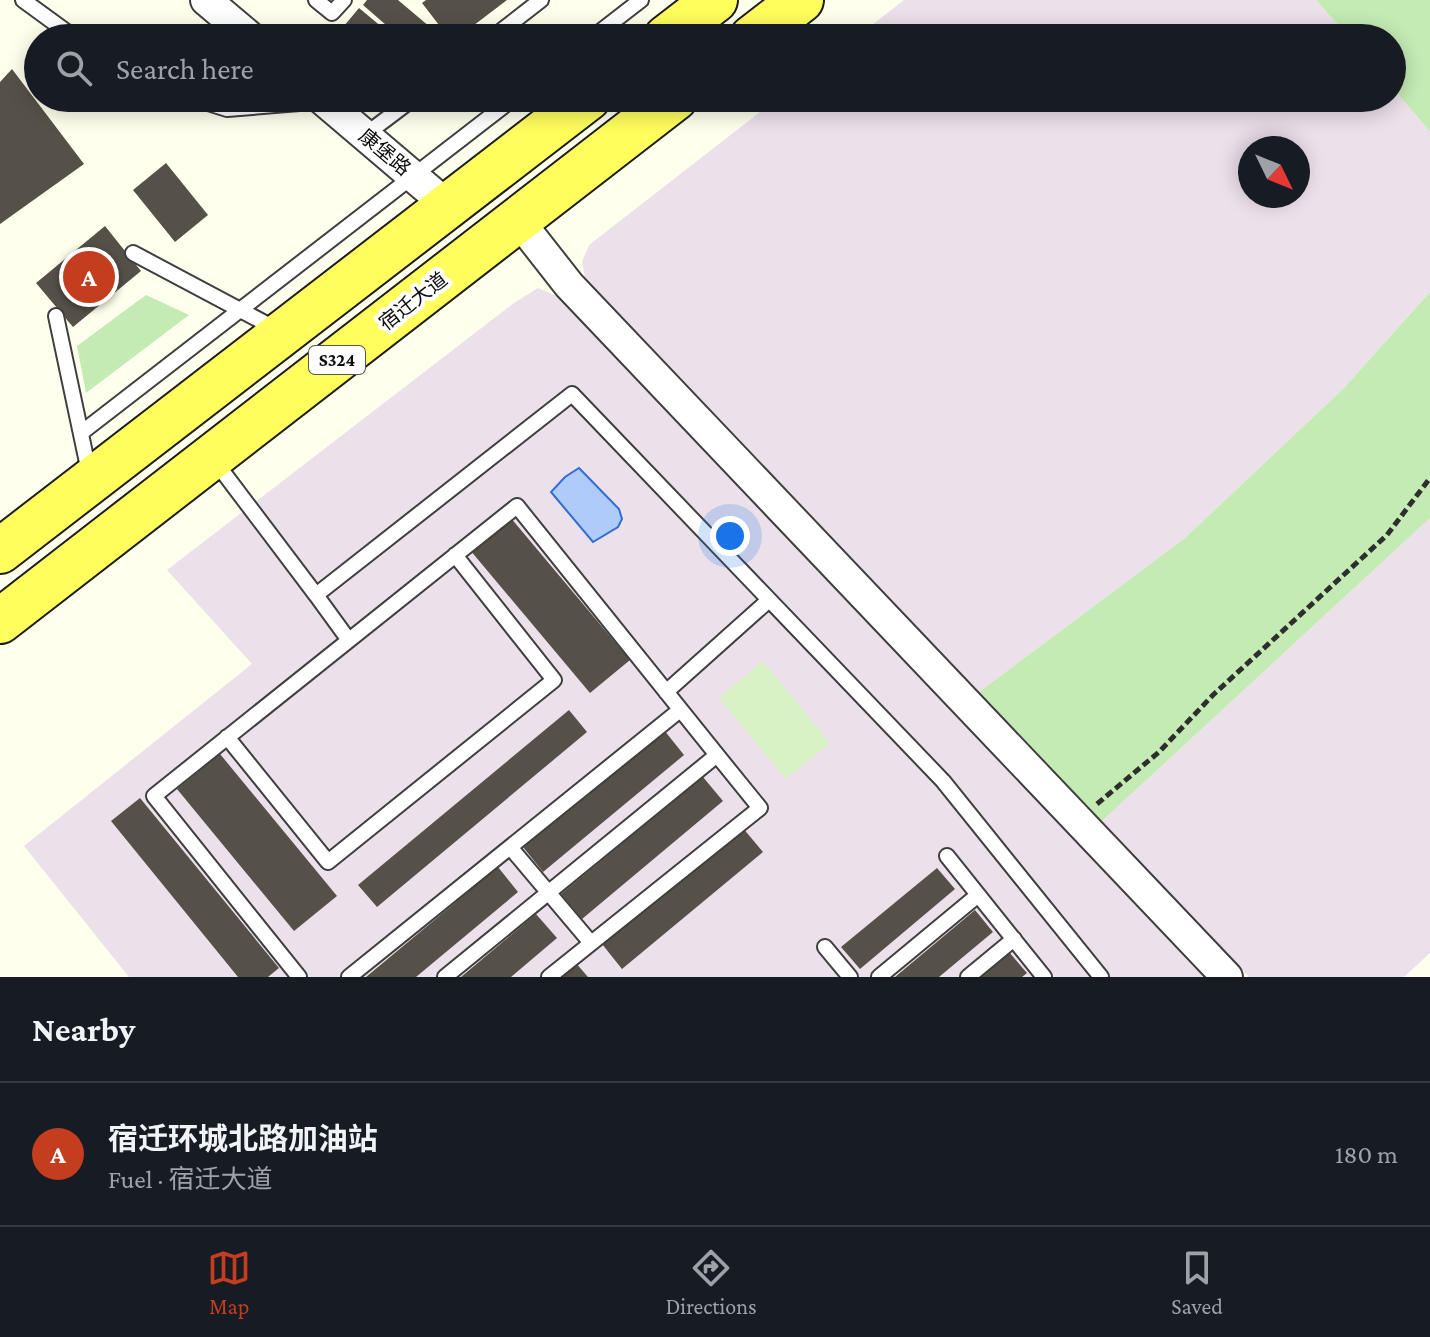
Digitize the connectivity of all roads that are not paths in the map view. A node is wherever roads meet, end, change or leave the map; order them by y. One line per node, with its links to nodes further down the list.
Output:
1 (23, 0): 9 (lane)
2 (206, 0): 10 (street)
3 (316, 0): 4 (lane)
4 (344, 0)
5 (541, 0): 11 (lane)
6 (641, 0): 12 (lane)
7 (715, 0): 13 (main road)
8 (801, 0): 14 (main road)
9 (56, 24)
10 (234, 24)
11 (510, 24)
12 (610, 24)
13 (684, 24)
14 (770, 24)
15 (338, 112): 20 (street, 康堡路)
16 (395, 112): 20 (lane)
17 (496, 112): 21 (lane)
18 (570, 112): 22 (main road, S324)
19 (657, 112): 23 (main road, 宿迁大道 / S324)
20 (365, 135): 21 (street, 康堡路)
21 (414, 176): 22 (street, 康堡路); 25 (lane)
22 (448, 206): 27 (main road, S324)
23 (518, 220): 29 (main road, 宿迁大道 / S324); 57 (street)
24 (133, 253): 25 (lane)
25 (240, 310): 27 (lane); 28 (lane)
26 (56, 316): 28 (lane)
27 (283, 333): 30 (main road, S324)
28 (81, 433): 30 (lane)
29 (212, 457): 33 (lane); 35 (main road, 宿迁大道 / S324)
30 (91, 481): 31 (main road, S324)
31 (0, 551)
32 (455, 555): 36 (lane); 37 (lane); 39 (lane)
33 (316, 595): 34 (lane); 36 (lane)
34 (769, 600): 37 (lane); 48 (lane)
35 (0, 621)
36 (348, 639): 39 (lane)
37 (666, 692): 38 (lane)
38 (680, 710): 40 (lane); 41 (lane)
39 (227, 737): 50 (lane)
40 (717, 755): 43 (lane); 46 (lane)
41 (510, 847): 43 (lane); 51 (lane)
42 (947, 856): 44 (lane)
43 (549, 892): 46 (lane); 52 (lane)
44 (978, 895): 45 (lane); 55 (lane)
45 (1014, 939): 49 (lane); 56 (lane)
46 (591, 943): 53 (lane)
47 (825, 947): 54 (lane)
48 (1093, 974)
49 (1040, 976)
50 (299, 977)
51 (349, 977)
52 (445, 977)
53 (549, 977)
54 (850, 977)
55 (879, 977)
56 (968, 977)
57 (1227, 977)

